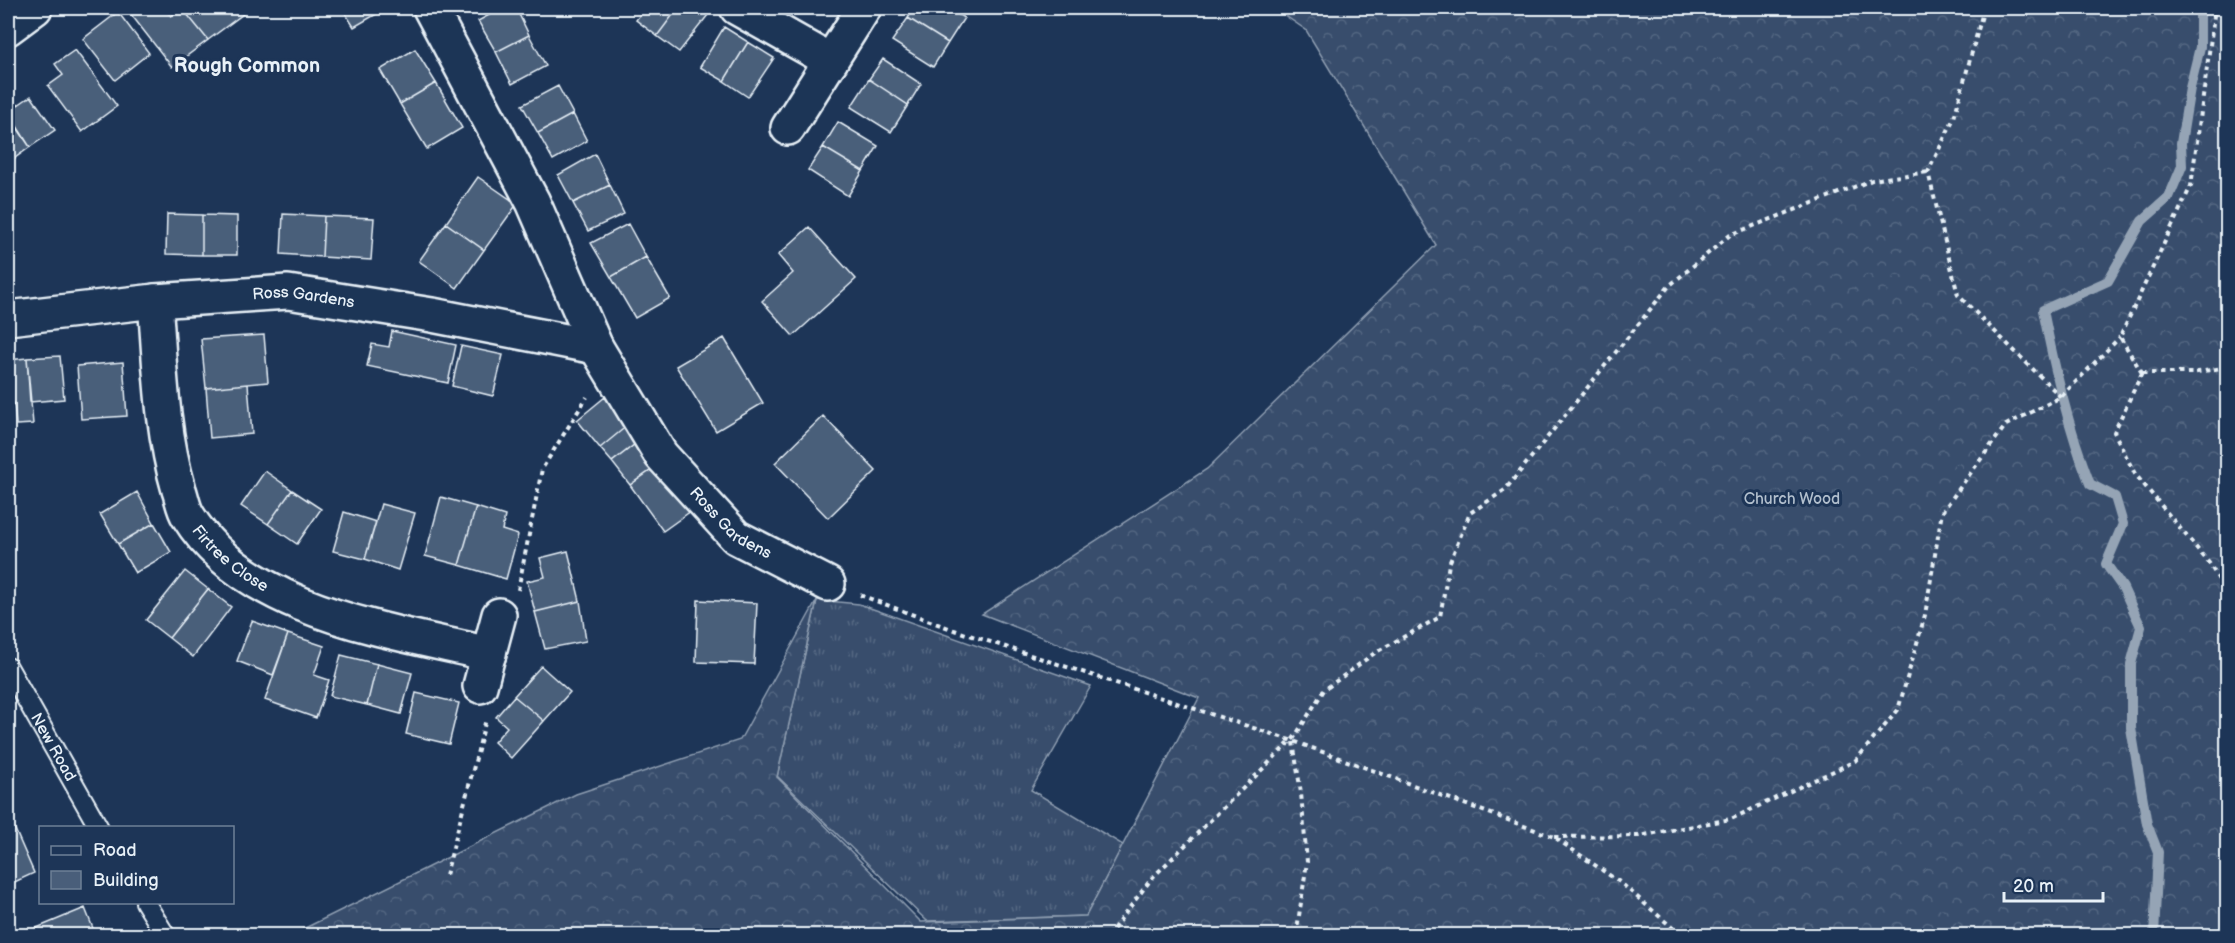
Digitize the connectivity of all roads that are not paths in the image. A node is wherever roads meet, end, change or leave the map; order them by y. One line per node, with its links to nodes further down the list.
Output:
1 (35, 8): 5 (street)
2 (430, 8): 10 (street, Ross Gardens)
3 (737, 8): 6 (street)
4 (864, 8): 6 (street)
5 (8, 28)
6 (831, 61): 7 (street)
7 (788, 128)
8 (155, 301): 9 (street, Ross Gardens); 10 (street, Ross Gardens); 13 (street, Firtree Close)
9 (8, 318)
10 (602, 357): 11 (street, Ross Gardens)
11 (828, 584)
12 (499, 615): 13 (street)
13 (489, 654): 15 (street)
14 (8, 667): 16 (lane, New Road)
15 (480, 686)
16 (98, 826)
17 (146, 904): 18 (lane)
18 (166, 936)

